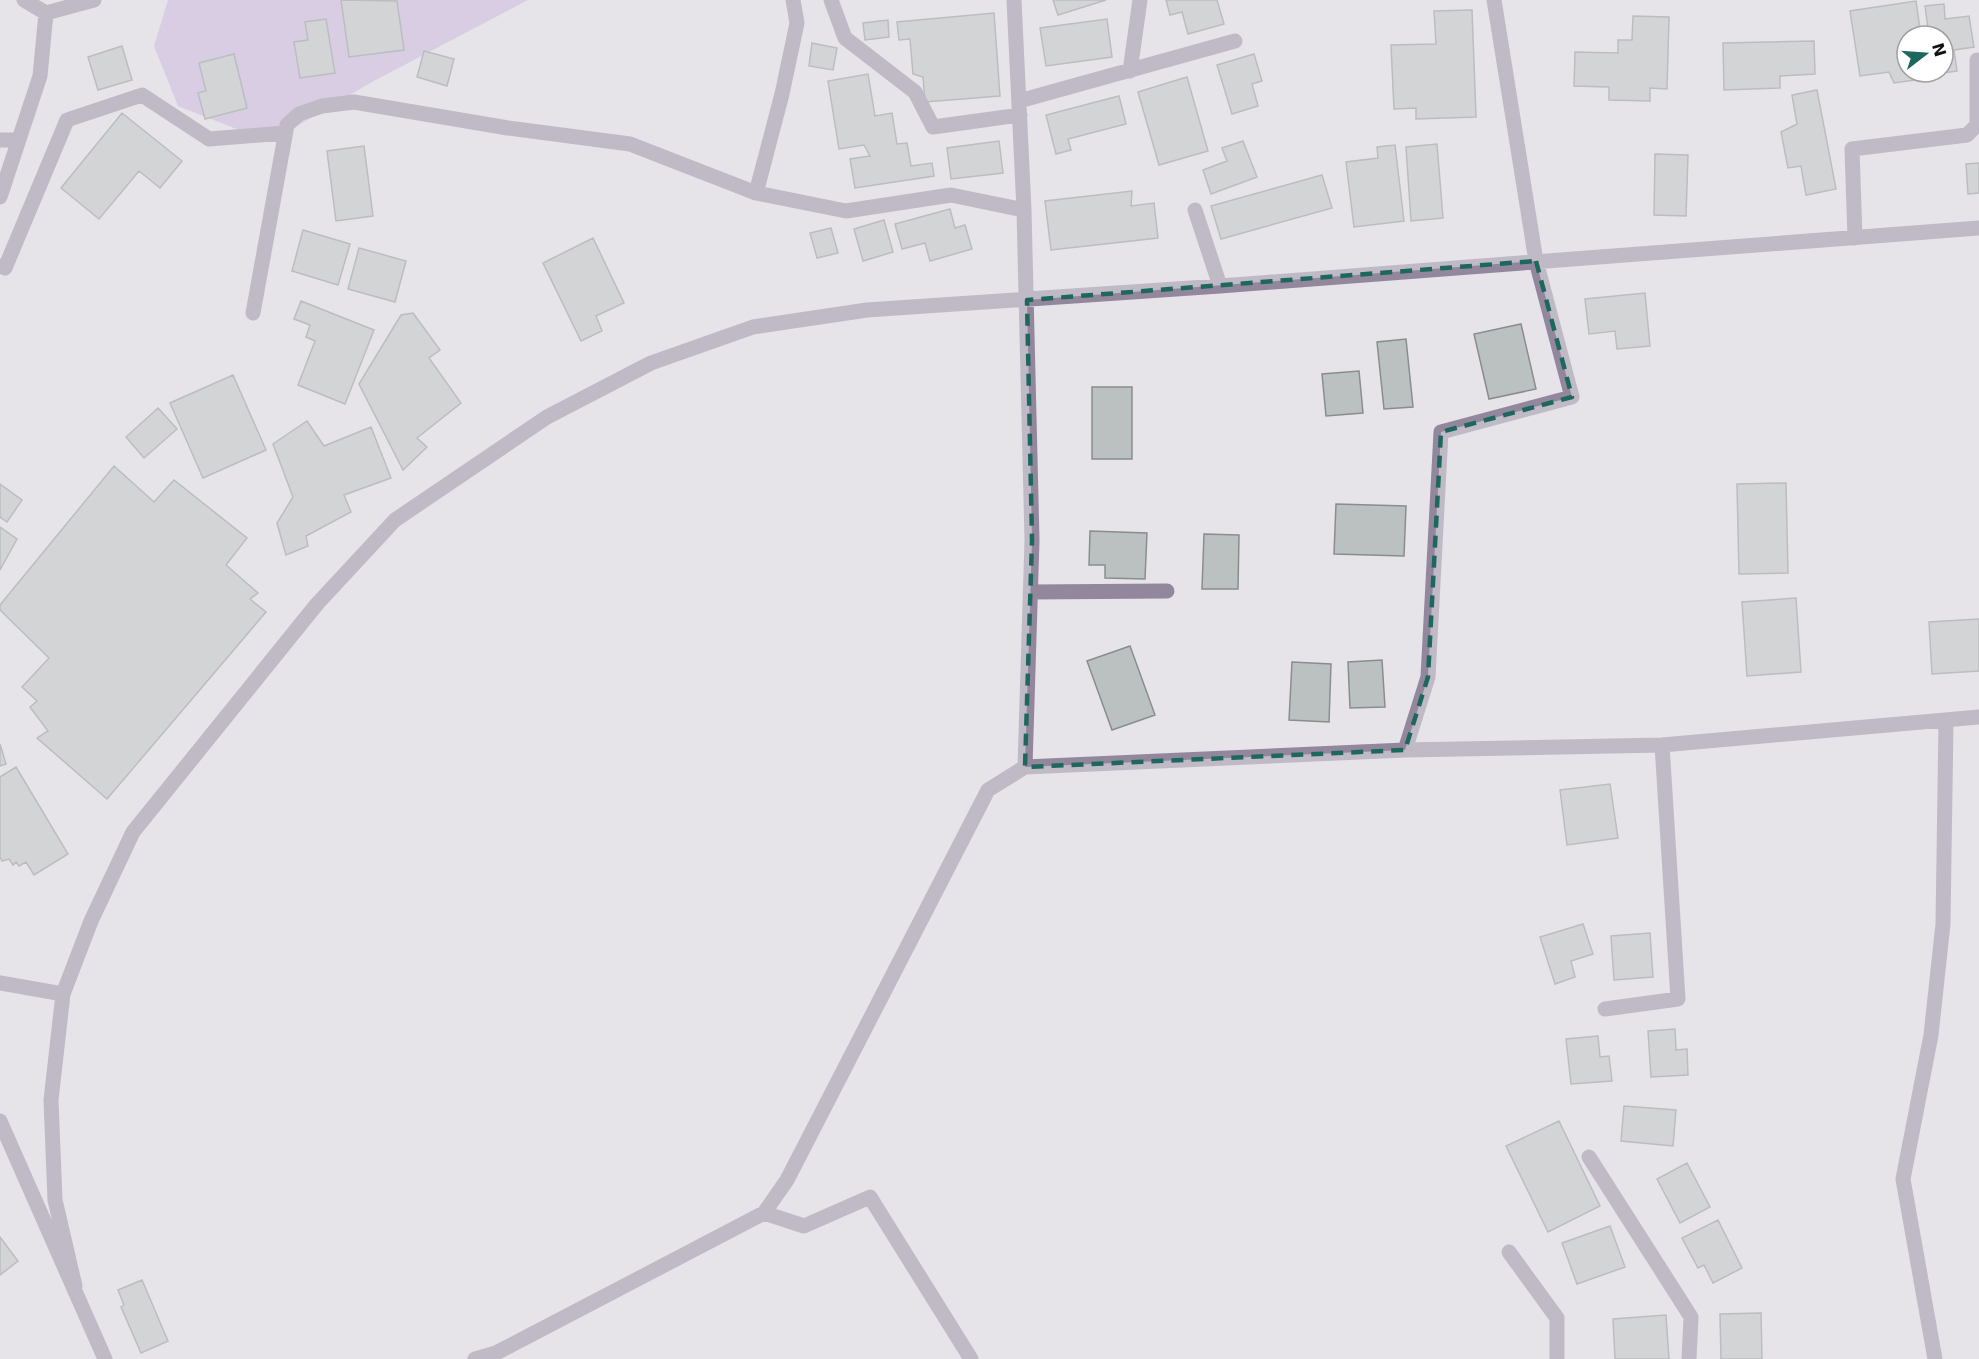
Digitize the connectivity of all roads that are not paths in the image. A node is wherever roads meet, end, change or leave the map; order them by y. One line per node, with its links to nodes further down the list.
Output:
1 (24, 0): 8 (street)
2 (94, 0): 8 (street)
3 (793, 0): 16 (street)
4 (831, 0): 12 (street)
5 (1014, 0): 12 (street)
6 (1140, 0): 11 (street)
7 (1494, 0): 22 (street)
8 (46, 13): 15 (street)
9 (1235, 41): 11 (street)
10 (1977, 60): 21 (street)
11 (1130, 70): 12 (street)
12 (1019, 108): 18 (street)
13 (285, 133): 16 (street); 23 (street); 26 (street)
14 (0, 140): 15 (street)
15 (16, 140): 17 (street)
16 (756, 193): 18 (street)
17 (0, 197)
18 (1024, 210): 25 (street)
19 (1195, 210): 24 (street)
20 (1979, 228): 21 (street)
21 (1855, 238): 22 (street)
22 (1536, 261): 24 (street); 32 (street)
23 (0, 266)
24 (1220, 286): 25 (street)
25 (1026, 300): 28 (street); 35 (street)
26 (253, 313)
27 (1167, 591): 28 (street)
28 (1030, 592): 33 (street)
29 (1979, 717): 30 (street)
30 (1946, 721): 31 (street); 48 (street)
31 (1662, 746): 32 (street); 36 (street)
32 (1405, 750): 33 (street)
33 (1025, 767): 39 (street)
34 (0, 983): 35 (street)
35 (63, 994): 41 (street)
36 (1605, 1009)
37 (0, 1121): 41 (street)
38 (1589, 1157): 47 (street)
39 (764, 1213): 42 (street); 45 (street)
40 (1509, 1252): 46 (street)
41 (75, 1286): 43 (street)
42 (496, 1356): 44 (street)
43 (105, 1359)
44 (475, 1359)
45 (971, 1359)
46 (1557, 1359)
47 (1689, 1359)
48 (1935, 1359)

